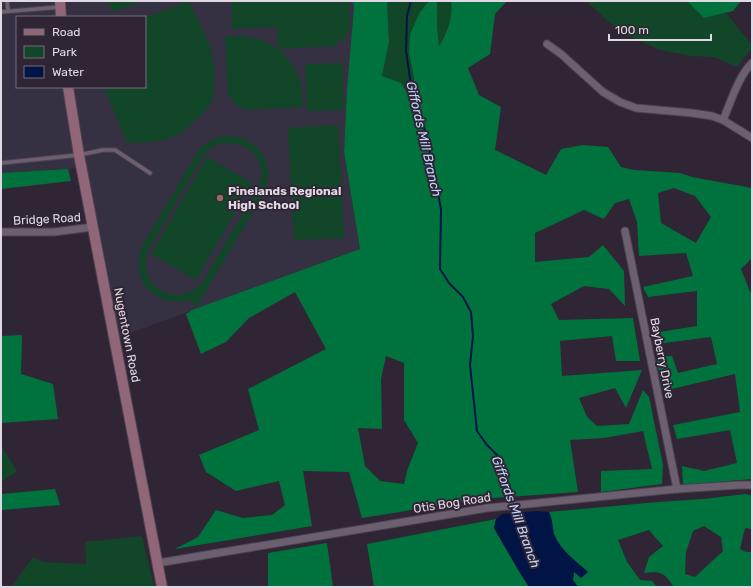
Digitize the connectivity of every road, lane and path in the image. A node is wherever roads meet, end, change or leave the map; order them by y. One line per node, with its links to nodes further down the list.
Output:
1 (7, 1): 3 (lane)
2 (60, 4): 3 (lane); 4 (street)
3 (4, 11)
4 (61, 16)
5 (547, 44): 8 (street)
6 (752, 63): 8 (street)
7 (68, 88): 10 (street, Nugentown Road)
8 (723, 120): 9 (street)
9 (752, 138)
10 (80, 155): 11 (lane); 12 (lane); 13 (street, Nugentown Road)
11 (1, 163)
12 (150, 173)
13 (93, 227): 14 (street, Bridge Road); 18 (street, Nugentown Road)
14 (1, 232)
15 (625, 232): 17 (street, Bayberry Drive)
16 (752, 485): 17 (street, Otis Bog Road)
17 (677, 489): 18 (street, Otis Bog Road)
18 (158, 563): 19 (street, Nugentown Road)
19 (162, 587)

